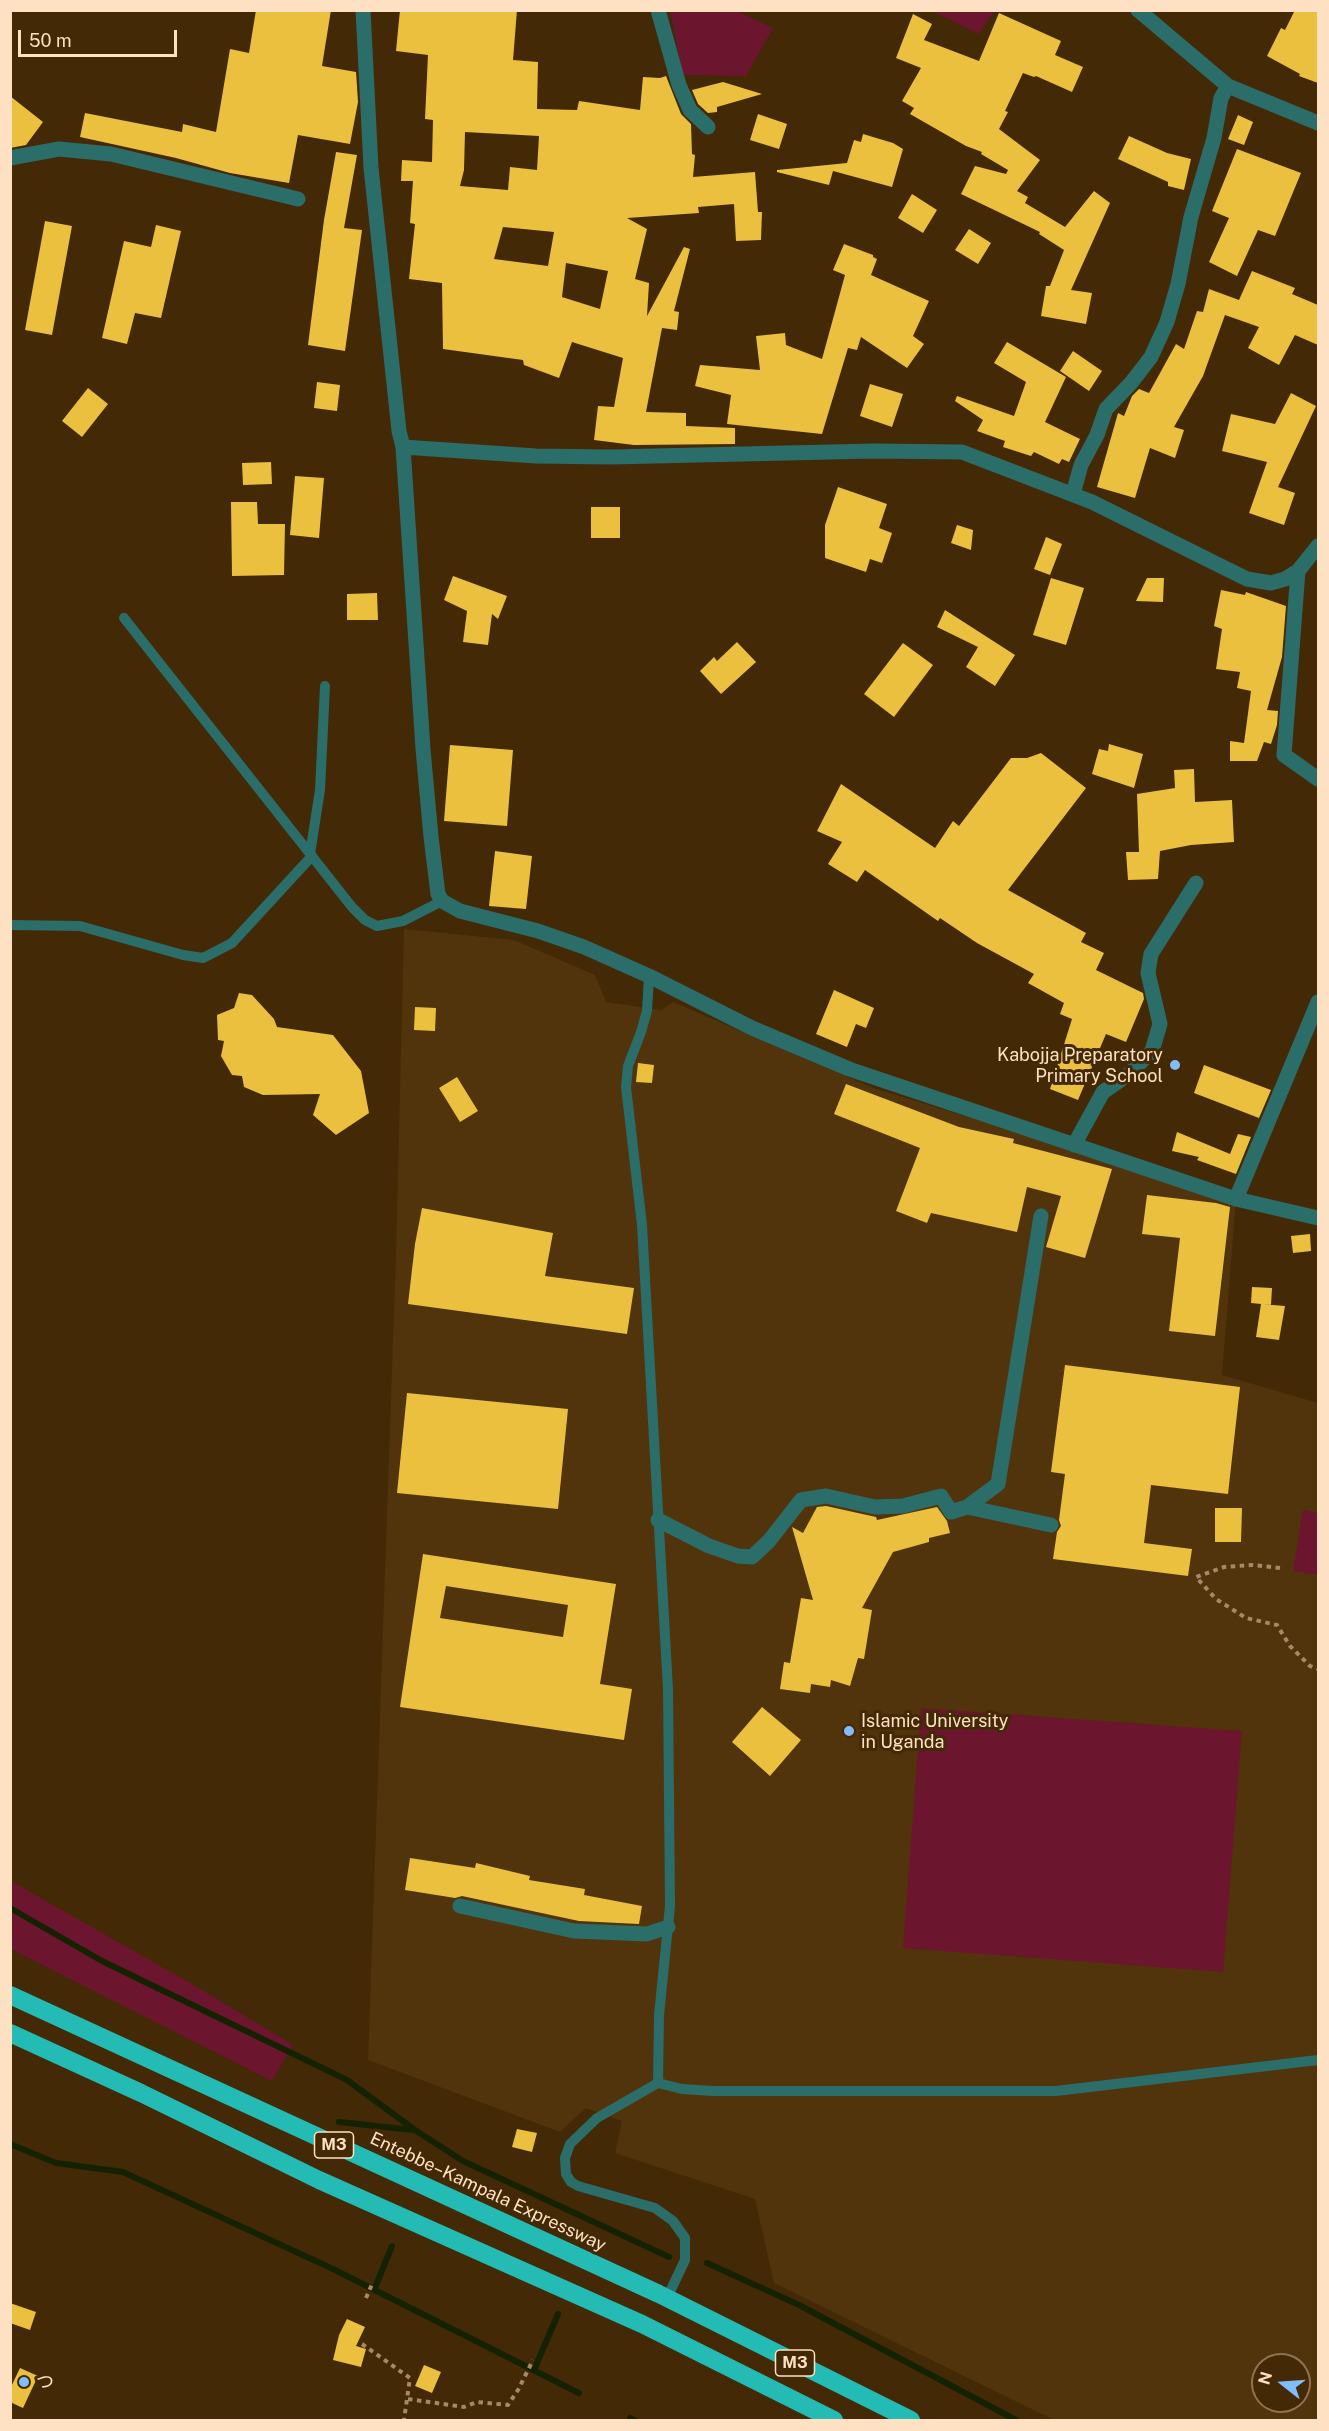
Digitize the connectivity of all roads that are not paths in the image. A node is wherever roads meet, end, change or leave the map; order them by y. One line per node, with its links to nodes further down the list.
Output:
1 (363, 10): 9 (street)
2 (658, 10): 6 (street)
3 (1138, 10): 4 (street)
4 (1228, 86): 5 (street); 10 (street)
5 (1318, 123)
6 (708, 127)
7 (10, 158): 8 (street)
8 (298, 199)
9 (403, 447): 10 (street); 18 (street)
10 (1073, 494): 12 (street)
11 (1318, 546): 12 (street)
12 (1298, 571): 15 (street)
13 (124, 618): 16 (lane)
14 (325, 686): 16 (lane)
15 (1318, 779)
16 (311, 855): 18 (lane); 19 (lane)
17 (1196, 883): 22 (street)
18 (442, 901): 20 (street)
19 (10, 925)
20 (649, 976): 22 (street); 29 (lane)
21 (1318, 1002): 23 (street)
22 (1074, 1145): 23 (street)
23 (1236, 1199): 25 (street)
24 (1041, 1216): 26 (street)
25 (1318, 1218)
26 (998, 1485): 27 (street); 28 (street)
27 (967, 1507): 28 (street); 29 (street)
28 (1000, 1514): 30 (street)
29 (658, 1520): 32 (lane)
30 (1052, 1525)
31 (460, 1906): 32 (street)
32 (668, 1927): 36 (lane)
33 (10, 1995): 37 (highway, Entebbe–Kampala Expressway / M3)
34 (10, 2033): 38 (highway, M3)
35 (1318, 2060): 36 (lane)
36 (657, 2084): 37 (lane)
37 (669, 2299): 39 (highway, Entebbe–Kampala Expressway / M3)
38 (834, 2421)
39 (910, 2421)

